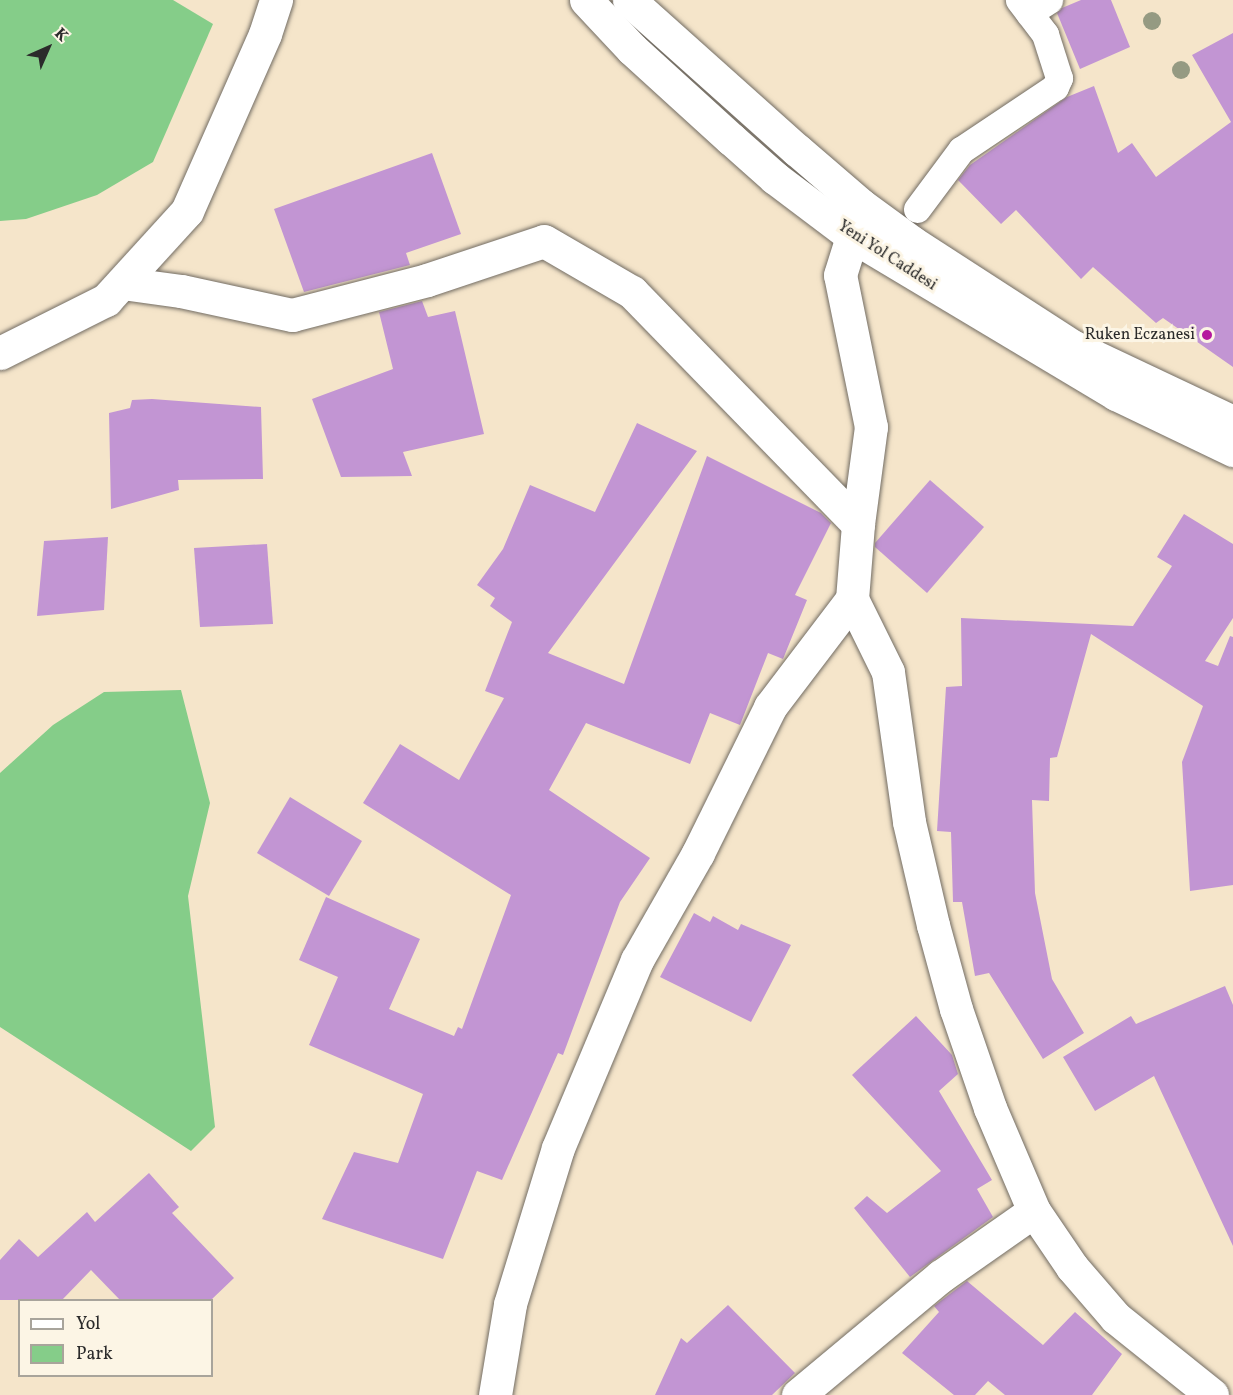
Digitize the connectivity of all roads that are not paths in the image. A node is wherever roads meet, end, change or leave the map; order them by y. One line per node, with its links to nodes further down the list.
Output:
1 (276, 0): 8 (street)
2 (586, 0): 7 (street, Yeni Yol Caddesi)
3 (629, 0): 5 (street, Yeni Yol Caddesi)
4 (1032, 4): 6 (street)
5 (861, 205): 7 (street); 10 (street, Yeni Yol Caddesi)
6 (917, 209)
7 (852, 236): 11 (street, Yeni Yol Caddesi); 12 (street)
8 (122, 283): 9 (street); 12 (street)
9 (0, 353)
10 (1233, 422)
11 (1233, 450)
12 (858, 524): 13 (street)
13 (852, 599): 14 (street); 15 (street)
14 (1034, 1210): 16 (street); 17 (street)
15 (495, 1395)
16 (798, 1395)
17 (1212, 1395)

